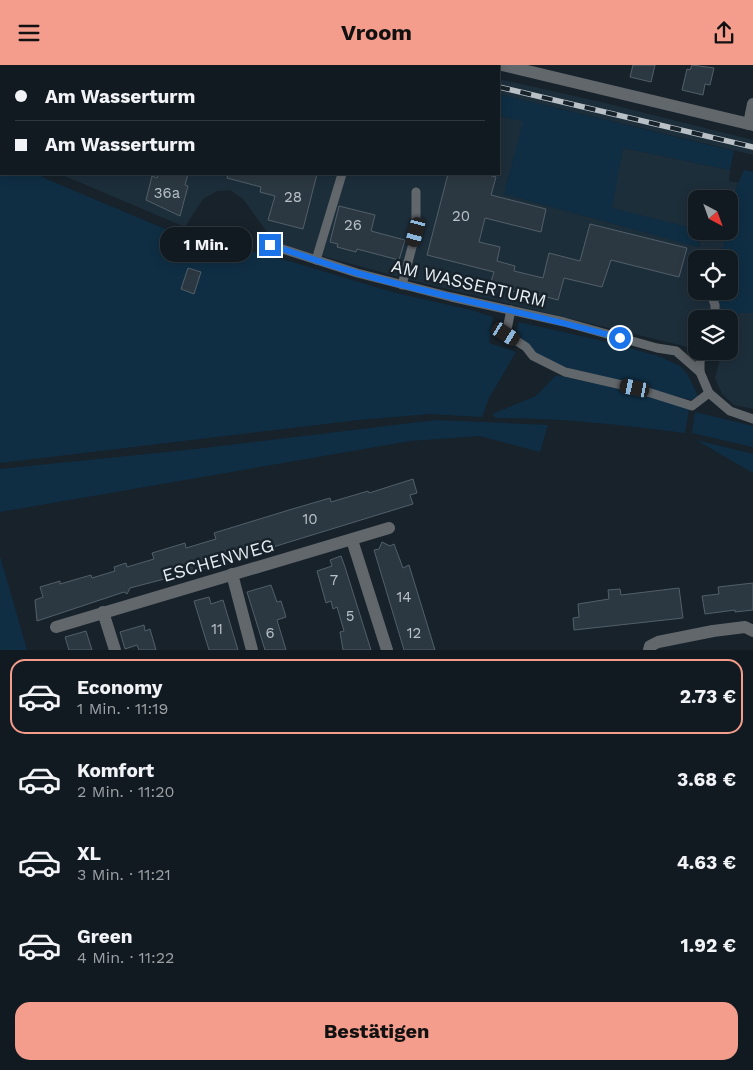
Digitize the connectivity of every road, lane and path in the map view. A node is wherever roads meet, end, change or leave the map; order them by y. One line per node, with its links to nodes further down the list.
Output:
1 (502, 65): 3 (street)
2 (753, 104): 3 (street)
3 (751, 125)
4 (342, 175): 7 (lane)
5 (416, 192): 8 (lane)
6 (270, 245): 7 (lane, AM WASSERTURM)
7 (316, 260): 8 (lane, AM WASSERTURM)
8 (402, 285): 9 (lane, AM WASSERTURM)
9 (511, 310): 11 (lane, AM WASSERTURM); 12 (lane)
10 (701, 360): 11 (lane)
11 (700, 372): 12 (lane, AM WASSERTURM)
12 (709, 393): 13 (lane, AM WASSERTURM)
13 (753, 419)
14 (389, 528): 15 (street, ESCHENWEG)
15 (352, 540): 16 (street, ESCHENWEG); 22 (street)
16 (232, 574): 17 (street, ESCHENWEG); 21 (street)
17 (103, 612): 18 (street, ESCHENWEG); 20 (street)
18 (56, 627)
19 (753, 631): 23 (street)
20 (115, 650)
21 (252, 650)
22 (387, 650)
23 (649, 650)

